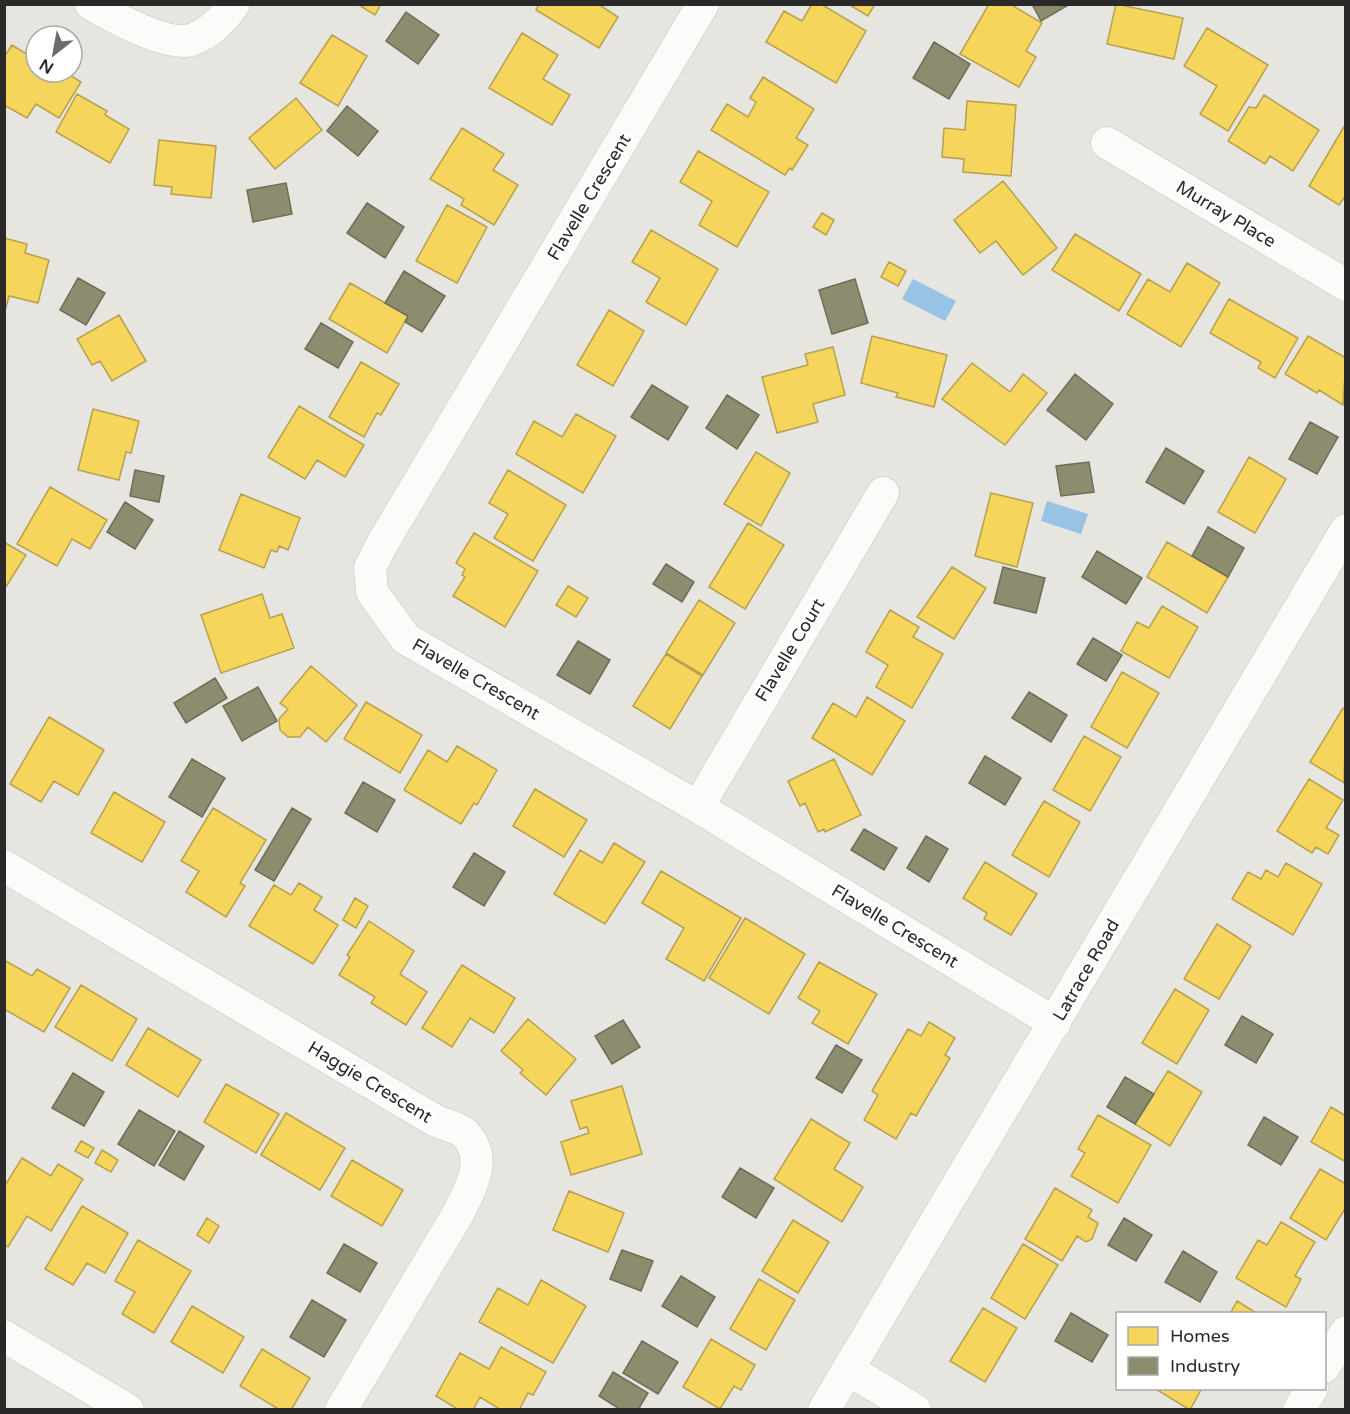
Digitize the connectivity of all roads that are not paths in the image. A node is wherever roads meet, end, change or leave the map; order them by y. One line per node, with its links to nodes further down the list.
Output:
1 (91, 4): 2 (street)
2 (234, 4)
3 (703, 4): 8 (street, Flavelle Crescent)
4 (1107, 143): 5 (street, Murray Place)
5 (1346, 285)
6 (883, 493): 8 (street, Flavelle Court)
7 (1346, 530): 10 (street, Latrace Road)
8 (698, 807): 10 (street, Flavelle Crescent)
9 (4, 866): 17 (street, Haggie Crescent)
10 (1055, 1023): 14 (street, Latrace Road)
11 (1346, 1332): 13 (street)
12 (4, 1336): 16 (street)
13 (1326, 1364)
14 (849, 1370): 18 (street, Latrace Road); 19 (street)
15 (1311, 1390): 20 (street)
16 (128, 1410)
17 (341, 1410)
18 (824, 1410)
19 (915, 1410)
20 (1299, 1410)

